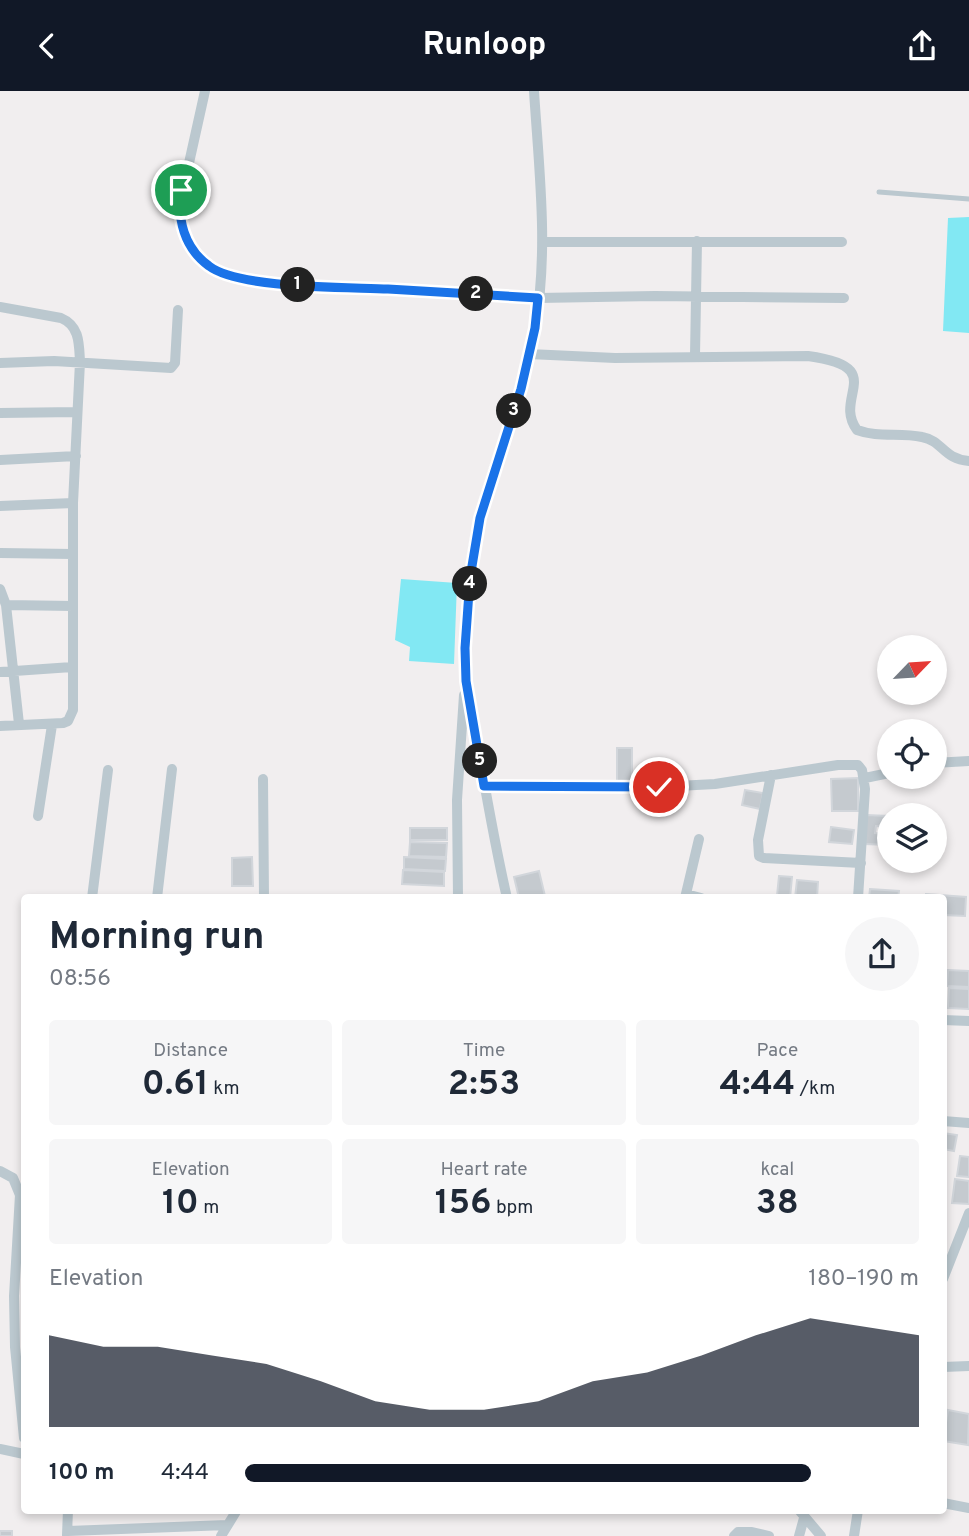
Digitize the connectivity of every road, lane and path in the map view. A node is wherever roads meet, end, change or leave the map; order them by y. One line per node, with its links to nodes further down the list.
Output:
1 (205, 91): 9 (street)
2 (534, 91): 6 (street)
3 (879, 192): 4 (lane)
4 (969, 199)
5 (696, 241): 6 (street); 7 (street); 8 (street)
6 (542, 242): 9 (street)
7 (842, 242)
8 (697, 296): 9 (street); 10 (street); 14 (street)
9 (538, 298): 13 (street)
10 (844, 298)
11 (0, 307): 15 (street)
12 (178, 310): 15 (street)
13 (529, 354): 14 (street); 33 (street)
14 (695, 356): 21 (street)
15 (80, 362): 16 (street); 17 (street)
16 (0, 363)
17 (77, 412): 18 (street); 19 (street)
18 (0, 413)
19 (76, 456): 20 (street); 22 (street)
20 (0, 460)
21 (969, 461)
22 (73, 503): 23 (street); 25 (street)
23 (0, 506)
24 (0, 553): 25 (street)
25 (73, 554): 28 (street)
26 (0, 589): 27 (street)
27 (6, 605): 28 (street); 29 (street)
28 (73, 606): 30 (street)
29 (4, 628): 31 (street)
30 (72, 667): 31 (street); 35 (street)
31 (13, 670): 32 (street); 34 (street)
32 (0, 672)
33 (466, 681): 45 (street); 52 (street)
34 (19, 724): 35 (street); 36 (street)
35 (52, 725): 46 (street)
36 (0, 726)
37 (969, 761): 38 (street)
38 (947, 762)
39 (173, 769): 50 (street)
40 (108, 770): 49 (street)
41 (771, 775): 43 (street); 45 (street); 48 (street)
42 (877, 776): 43 (street)
43 (865, 778): 48 (street)
44 (263, 779): 51 (street)
45 (484, 786): 53 (street)
46 (38, 816)
47 (699, 839): 54 (street)
48 (861, 863): 55 (street)
49 (92, 894)
50 (158, 894)
51 (264, 894)
52 (458, 894)
53 (506, 894)
54 (685, 894)
55 (858, 894)
56 (947, 1020): 57 (street)
57 (969, 1021)
58 (947, 1121): 59 (street)
59 (969, 1123)
60 (0, 1171): 62 (street)
61 (969, 1213): 63 (street)
62 (20, 1250): 64 (street)
63 (947, 1269)
64 (20, 1281): 65 (street)
65 (19, 1318): 66 (street)
66 (21, 1366)
67 (969, 1366): 68 (street)
68 (947, 1367)
69 (0, 1449): 70 (street)
70 (21, 1453)
71 (947, 1504): 72 (street)
72 (969, 1509)
73 (68, 1514): 78 (street)
74 (234, 1514): 77 (street)
75 (801, 1514): 82 (street); 83 (street)
76 (857, 1514): 84 (street)
77 (227, 1525): 78 (street); 79 (street)
78 (68, 1534)
79 (221, 1536)
80 (734, 1536): 81 (street)
81 (769, 1536)
82 (799, 1536)
83 (821, 1536)
84 (854, 1536)

